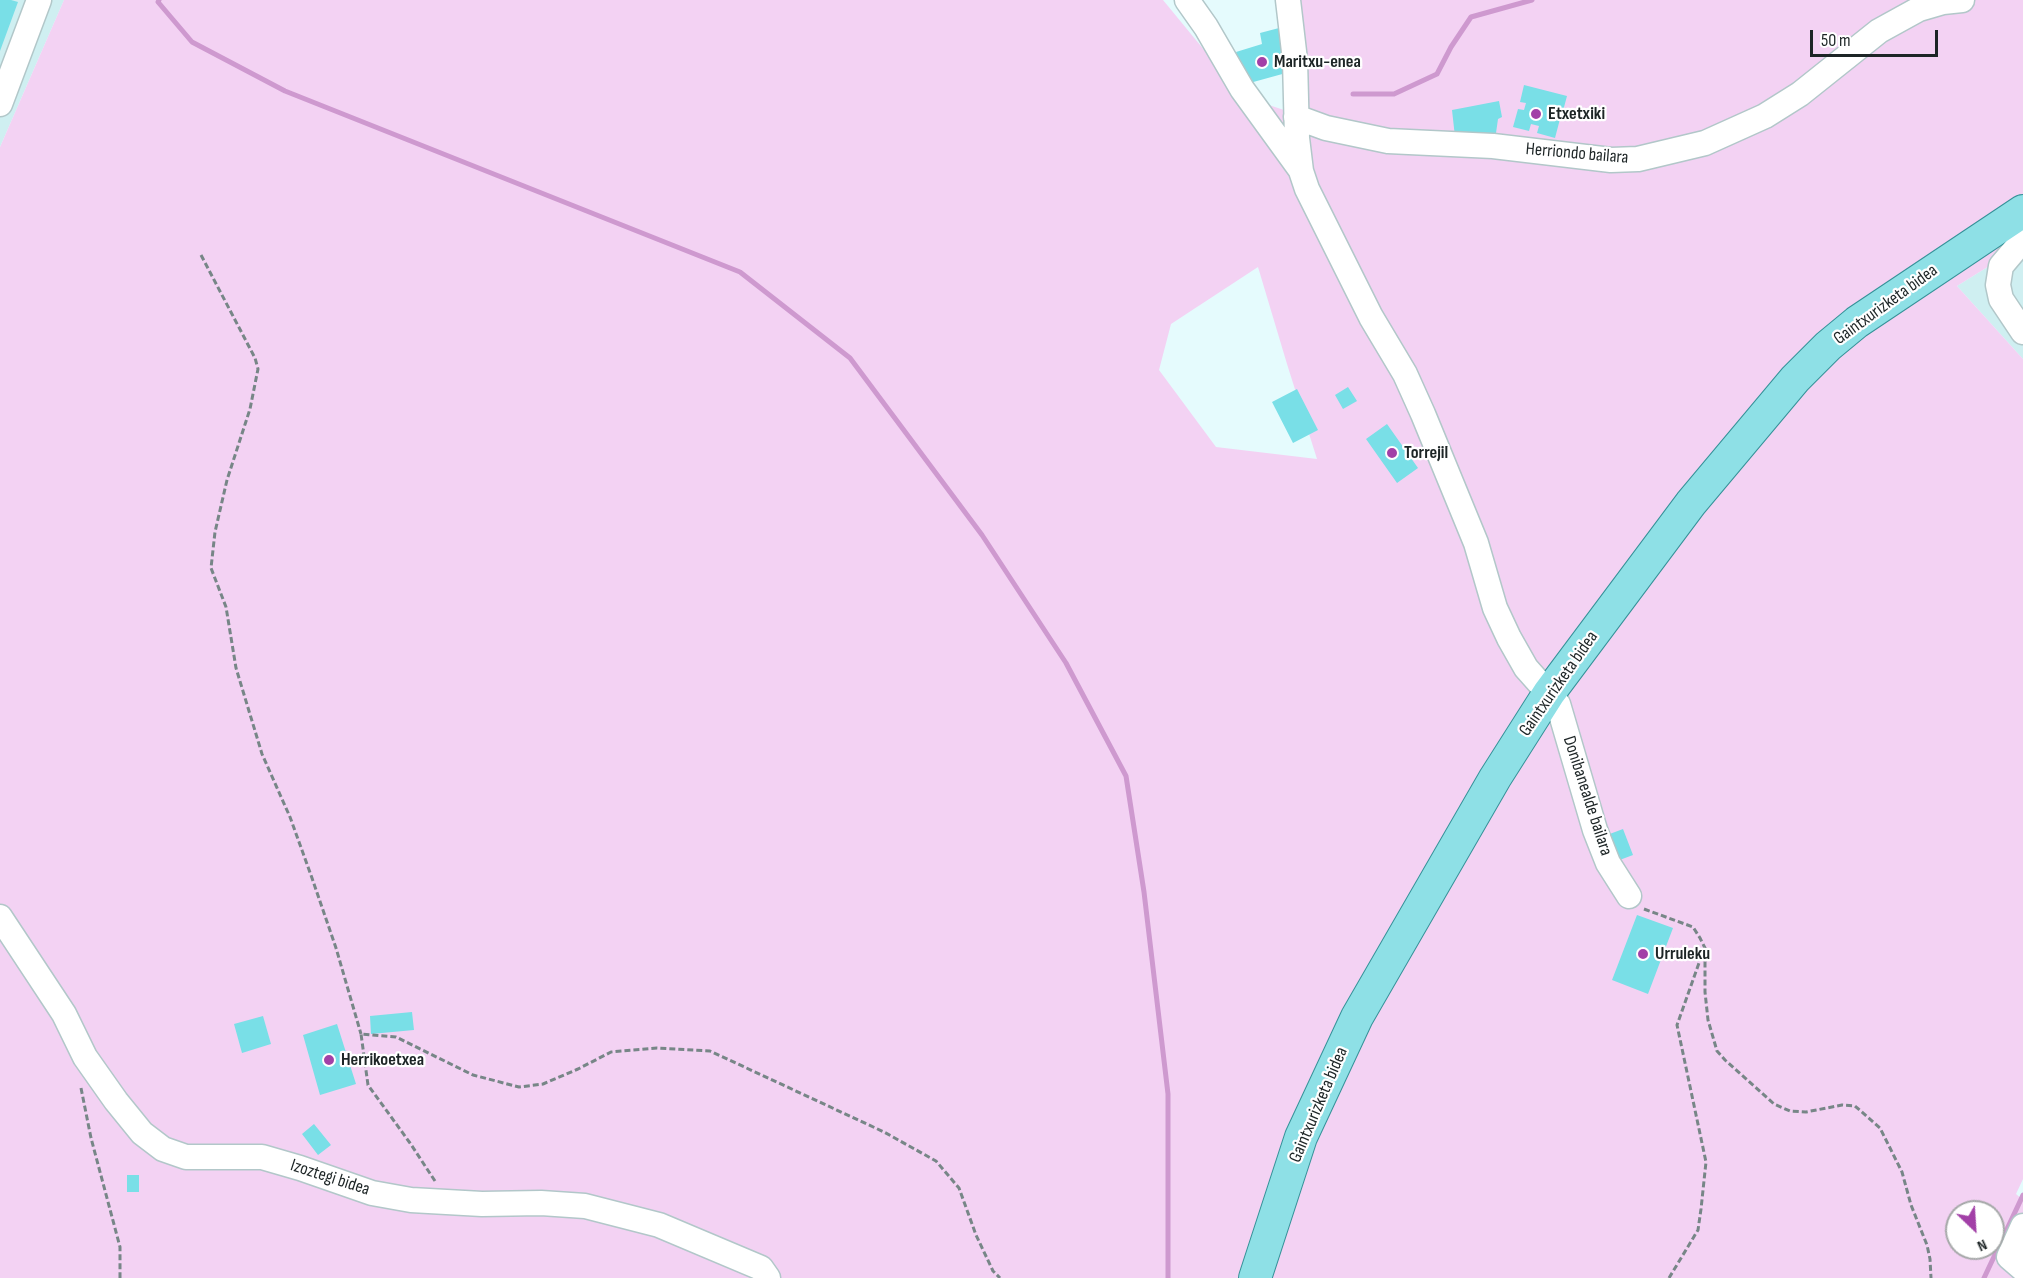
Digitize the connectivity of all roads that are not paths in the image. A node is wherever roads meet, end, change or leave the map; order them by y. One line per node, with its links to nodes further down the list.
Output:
1 (39, 0): 5 (street)
2 (1187, 0): 7 (street)
3 (1288, 0): 6 (street)
4 (1962, 0): 6 (street, Herriondo bailara)
5 (0, 104)
6 (1296, 117): 7 (street)
7 (1301, 171): 11 (street)
8 (2023, 211): 11 (main road, Gaintxurizketa bidea)
9 (2023, 240): 10 (street)
10 (2023, 332)
11 (1549, 693): 12 (street, Donibanealde bailara); 17 (main road, Gaintxurizketa bidea)
12 (1629, 896)
13 (0, 917): 16 (street, Izoztegi bidea)
14 (2023, 1226): 15 (street)
15 (2016, 1263)
16 (768, 1278)
17 (1255, 1278)

